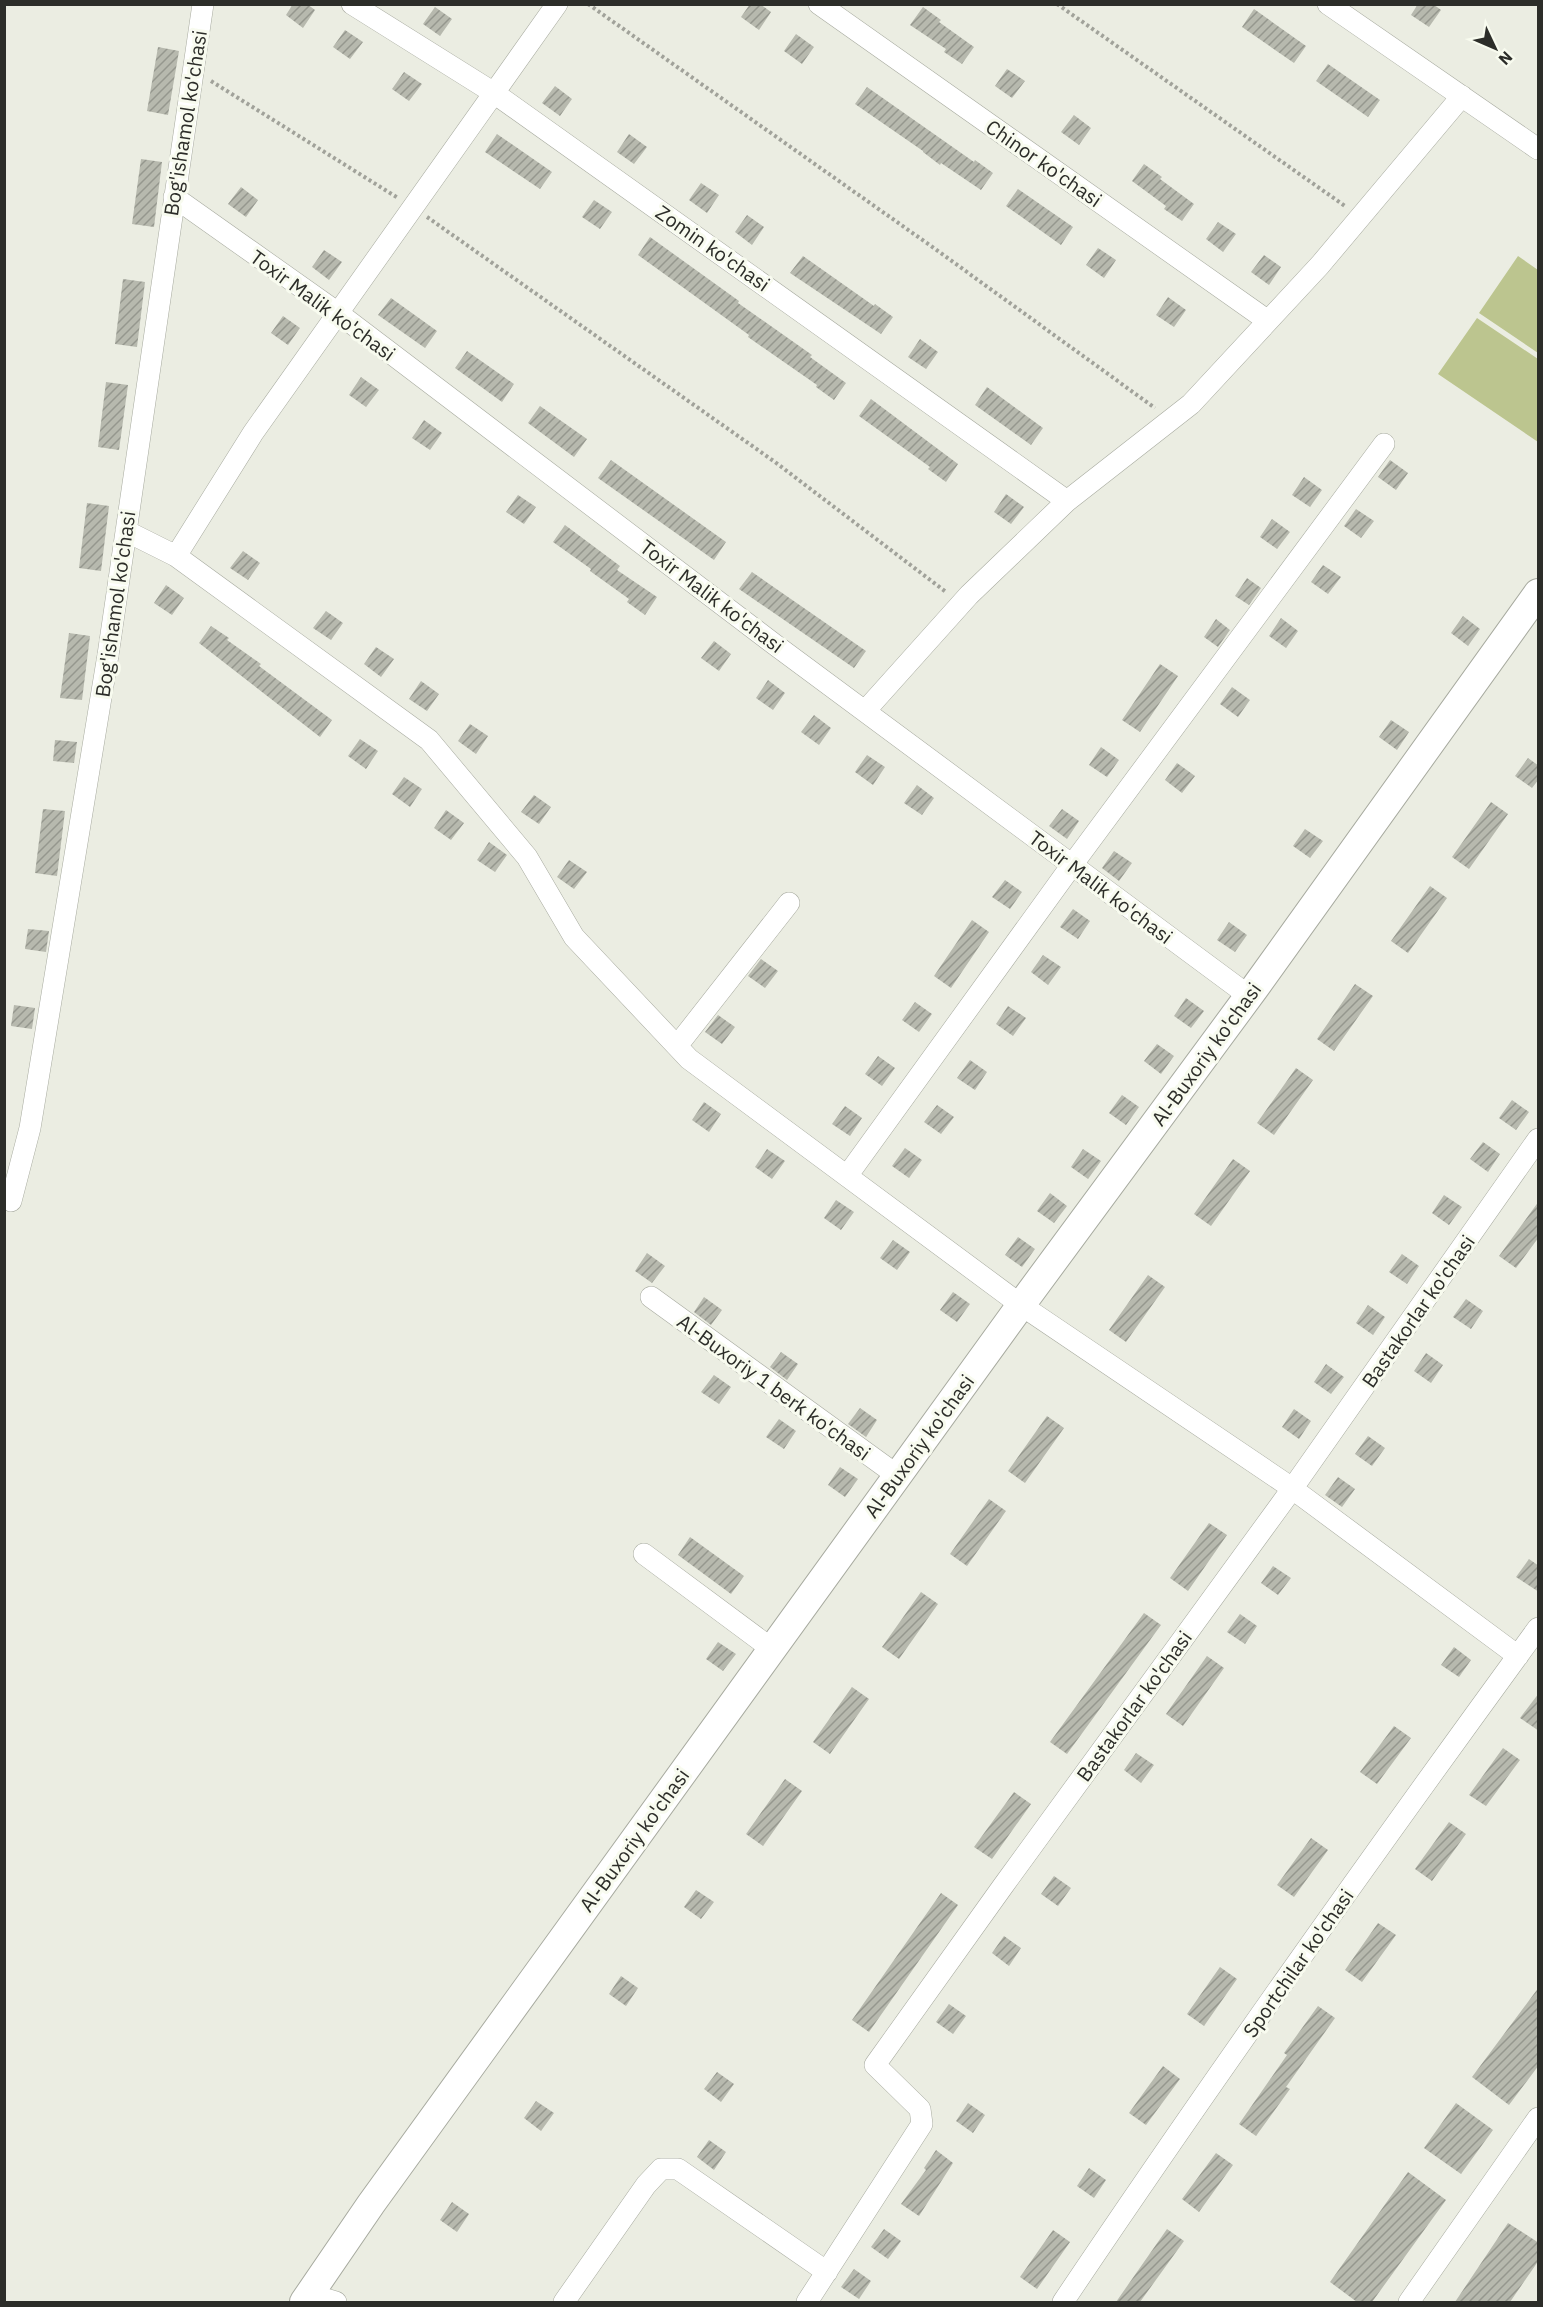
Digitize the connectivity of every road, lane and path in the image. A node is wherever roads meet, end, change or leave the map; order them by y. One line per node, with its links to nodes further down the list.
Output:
1 (203, 4): 8 (street, Bog'ishamol ko'chasi)
2 (352, 4): 9 (street, Zomin ko'chasi)
3 (557, 4): 9 (street)
4 (588, 4): 17 (path)
5 (819, 4): 16 (street, Chinor ko'chasi)
6 (1057, 4): 14 (path)
7 (1328, 4): 10 (street)
8 (193, 69): 12 (street, Bog'ishamol ko'chasi); 13 (path)
9 (494, 93): 13 (street); 19 (street, Zomin ko'chasi)
10 (1462, 96): 11 (street); 14 (street)
11 (1539, 149)
12 (174, 197): 15 (street, Toxir Malik ko'chasi); 20 (street, Bog'ishamol ko'chasi)
13 (413, 207): 15 (street); 23 (path)
14 (1360, 217): 16 (street)
15 (338, 313): 21 (street); 24 (street, Toxir Malik ko'chasi)
16 (1268, 321): 17 (street)
17 (1171, 420): 19 (street)
18 (1384, 444): 25 (street)
19 (1067, 501): 23 (street)
20 (126, 531): 21 (street); 31 (street, Bog'ishamol ko'chasi)
21 (176, 556): 28 (street)
22 (1539, 593): 27 (street, Al-Buxoriy ko'chasi)
23 (961, 603): 24 (street)
24 (865, 711): 25 (street, Toxir Malik ko'chasi)
25 (1072, 865): 27 (street, Toxir Malik ko'chasi); 30 (street)
26 (789, 903): 28 (street)
27 (1249, 996): 33 (street, Al-Buxoriy ko'chasi)
28 (677, 1046): 30 (street)
29 (1539, 1138): 35 (street, Bastakorlar ko'chasi)
30 (847, 1176): 33 (street)
31 (11, 1201)
32 (651, 1297): 34 (street, Al-Buxoriy 1 berk ko'chasi)
33 (1021, 1305): 34 (street, Al-Buxoriy ko'chasi); 35 (street)
34 (898, 1476): 38 (street, Al-Buxoriy ko'chasi)
35 (1293, 1489): 39 (street); 41 (street, Bastakorlar ko'chasi)
36 (644, 1554): 38 (street)
37 (1539, 1628): 39 (street, Sportchilar ko'chasi)
38 (772, 1649): 42 (street, Al-Buxoriy ko'chasi)
39 (1518, 1656): 46 (street, Sportchilar ko'chasi)
40 (1539, 2118): 47 (street)
41 (827, 2272): 44 (street); 45 (street, Bastakorlar ko'chasi)
42 (307, 2298): 43 (street)
43 (336, 2302)
44 (564, 2302)
45 (807, 2302)
46 (1063, 2302)
47 (1409, 2302)

